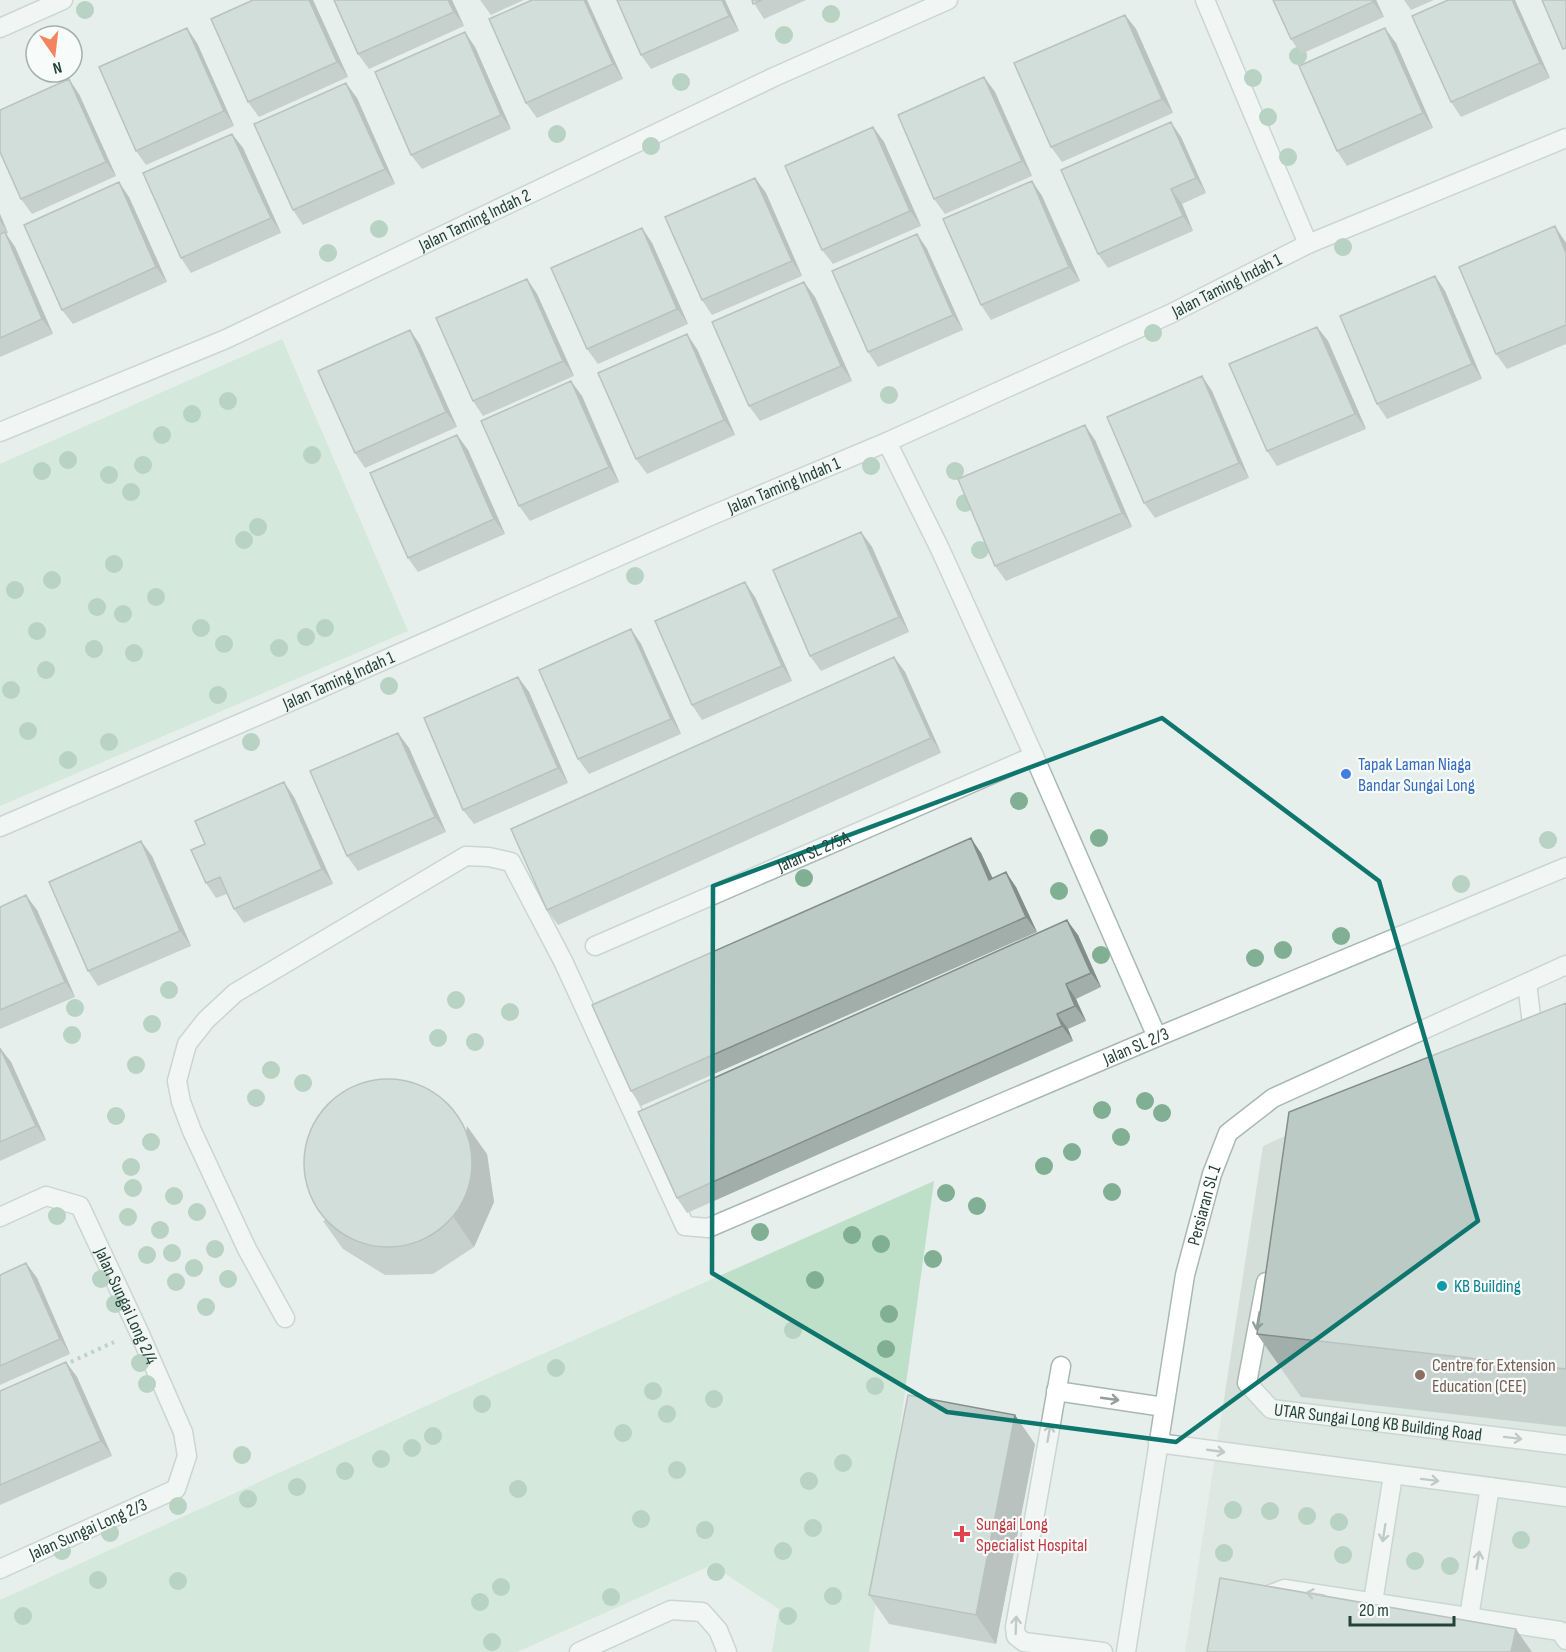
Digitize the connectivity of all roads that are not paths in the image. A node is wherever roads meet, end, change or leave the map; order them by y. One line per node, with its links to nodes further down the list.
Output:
1 (63, 0): 4 (street)
2 (948, 0): 7 (street, Jalan Taming Indah 2)
3 (1205, 0): 6 (street)
4 (0, 28)
5 (1566, 138): 6 (street, Jalan Taming Indah 1)
6 (1308, 244): 8 (street, Jalan Taming Indah 1)
7 (0, 432)
8 (887, 442): 9 (street); 10 (street, Jalan Taming Indah 1)
9 (1034, 756): 12 (street, Jalan SL 2/5A); 15 (street)
10 (0, 827)
11 (1566, 867): 15 (street, Jalan SL 2/3)
12 (595, 946)
13 (1566, 965): 14 (street, Persiaran SL 1)
14 (1527, 983): 16 (street); 22 (street, Persiaran SL 1)
15 (1157, 1037): 19 (street, Jalan SL 2/3)
16 (1537, 1064)
17 (0, 1217): 27 (street, Jalan Sungai Long 2/4)
18 (1268, 1268): 24 (street, UTAR Sungai Long KB Building Road, one-way to 24)
19 (285, 1318)
20 (1061, 1366): 21 (street)
21 (1056, 1391): 22 (street, one-way to 22); 36 (street, one-way to 21)
22 (1164, 1407): 23 (street, Persiaran SL 1)
23 (1158, 1443): 25 (street, one-way to 25); 37 (street, Persiaran SL 1)
24 (1566, 1445)
25 (1393, 1475): 26 (street, one-way to 26); 30 (street, one-way to 30)
26 (1490, 1487): 28 (street); 32 (street, one-way to 26)
27 (176, 1489): 29 (street, Jalan Sungai Long 2/3)
28 (1566, 1497)
29 (0, 1569)
30 (1373, 1602): 31 (street, one-way to 31); 32 (street)
31 (1255, 1605)
32 (1469, 1617): 33 (street)
33 (1566, 1640)
34 (579, 1652): 35 (street)
35 (727, 1652)
36 (1103, 1652)
37 (1126, 1652)

